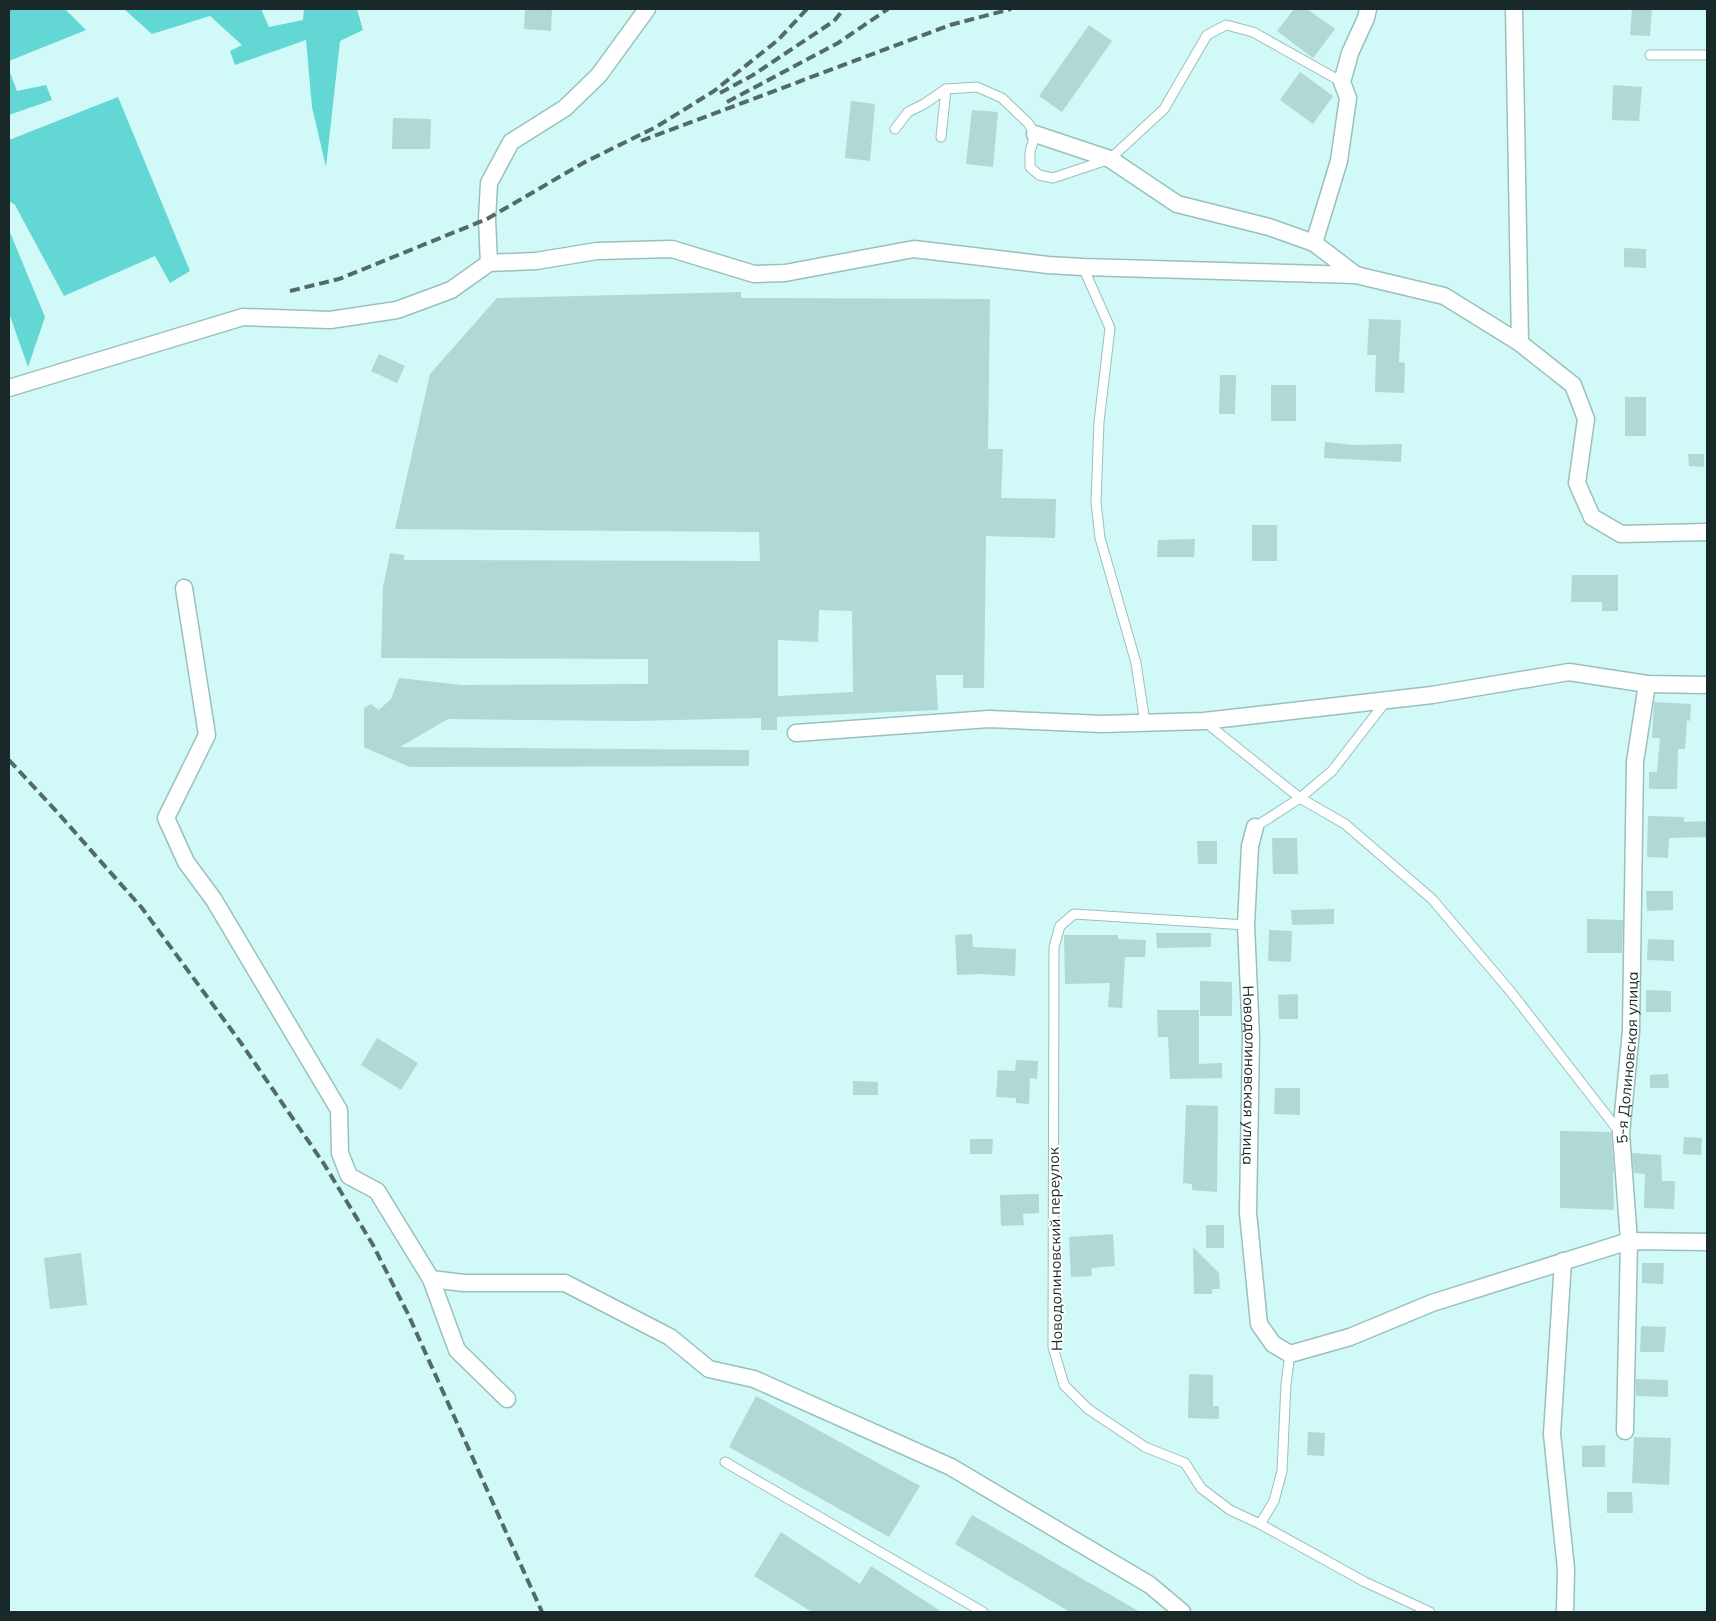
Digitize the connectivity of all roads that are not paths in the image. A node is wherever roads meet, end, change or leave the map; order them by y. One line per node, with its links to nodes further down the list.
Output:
1 (647, 9): 13 (street)
2 (1368, 9): 6 (street)
3 (1514, 9): 16 (street)
4 (1650, 55): 5 (lane)
5 (1707, 55)
6 (1342, 82): 11 (lane); 12 (street)
7 (946, 89): 8 (lane); 9 (lane); 10 (lane)
8 (895, 129)
9 (1035, 134): 11 (street); 11 (lane)
10 (942, 137)
11 (1110, 159): 12 (street)
12 (1314, 244): 15 (street)
13 (489, 264): 14 (street); 17 (street)
14 (1083, 267): 15 (street); 24 (lane)
15 (1356, 275): 16 (street)
16 (1520, 343): 18 (street)
17 (9, 388)
18 (1707, 532)
19 (184, 588): 33 (street)
20 (1646, 684): 21 (street); 22 (street); 29 (street, 5-я Долиновская улица)
21 (1707, 685)
22 (1386, 702): 23 (street); 26 (lane)
23 (1204, 721): 24 (street); 26 (lane)
24 (1145, 723): 25 (street)
25 (796, 733)
26 (1300, 798): 27 (lane); 29 (lane)
27 (1255, 827): 28 (street, Новодолиновская улица)
28 (1246, 926): 34 (street, Новодолиновская улица); 38 (lane, Новодолиновский переулок)
29 (1621, 1134): 30 (street, 5-я Долиновская улица)
30 (1629, 1241): 31 (street); 32 (street); 36 (street, 5-я Долиновская улица)
31 (1707, 1242)
32 (1563, 1261): 34 (street); 42 (street)
33 (431, 1279): 35 (street); 40 (street)
34 (1290, 1354): 38 (lane)
35 (506, 1399)
36 (1625, 1431)
37 (725, 1462): 39 (lane)
38 (1260, 1524): 41 (lane, Новодолиновский переулок)
39 (983, 1612)
40 (1182, 1612)
41 (1430, 1612)
42 (1565, 1612)

